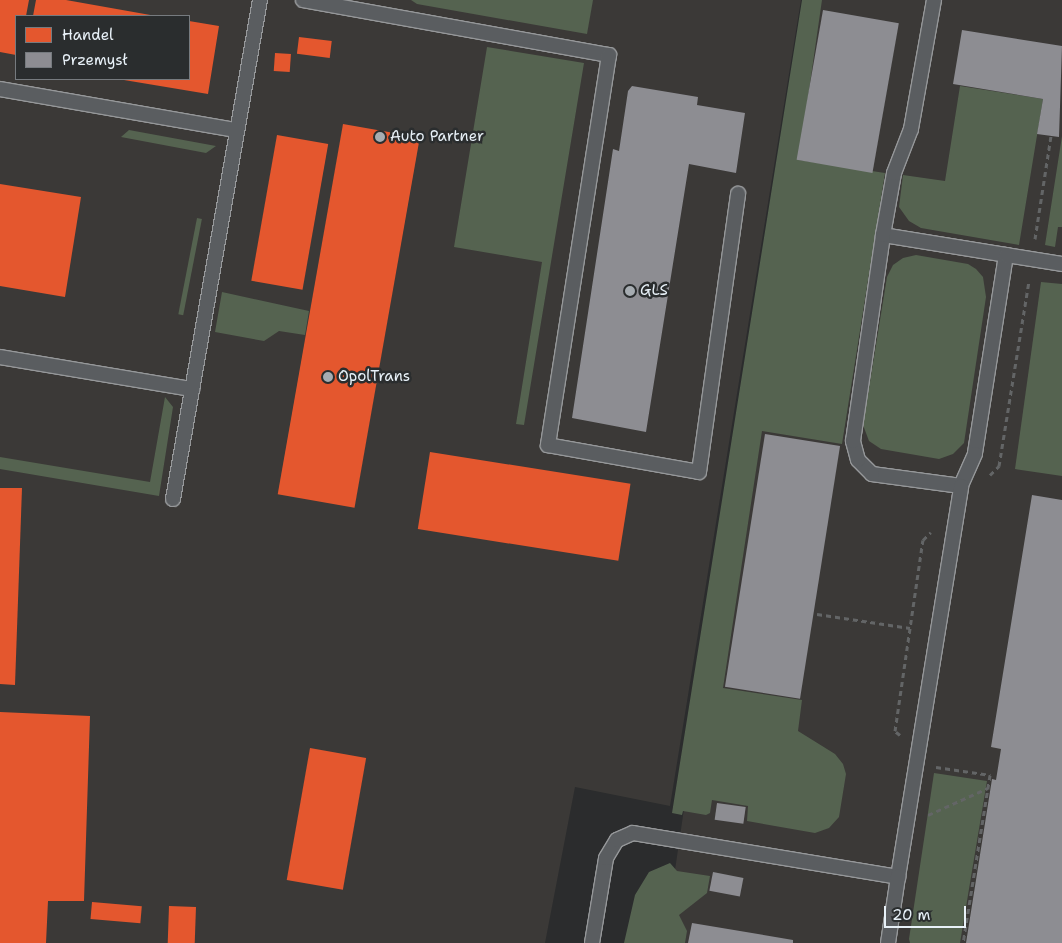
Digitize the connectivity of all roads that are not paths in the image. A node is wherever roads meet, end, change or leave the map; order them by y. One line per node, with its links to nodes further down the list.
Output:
1 (260, 0): 5 (lane)
2 (302, 0): 6 (lane)
3 (934, 0): 7 (lane)
4 (0, 89): 5 (lane)
5 (236, 130): 11 (lane)
6 (738, 194)
7 (883, 235): 8 (lane); 12 (lane)
8 (1006, 255): 9 (lane); 12 (lane)
9 (1062, 264)
10 (0, 357): 11 (lane)
11 (192, 389): 13 (lane)
12 (961, 486): 14 (lane)
13 (173, 499)
14 (898, 877): 15 (lane); 16 (lane)
15 (592, 943)
16 (888, 943)

